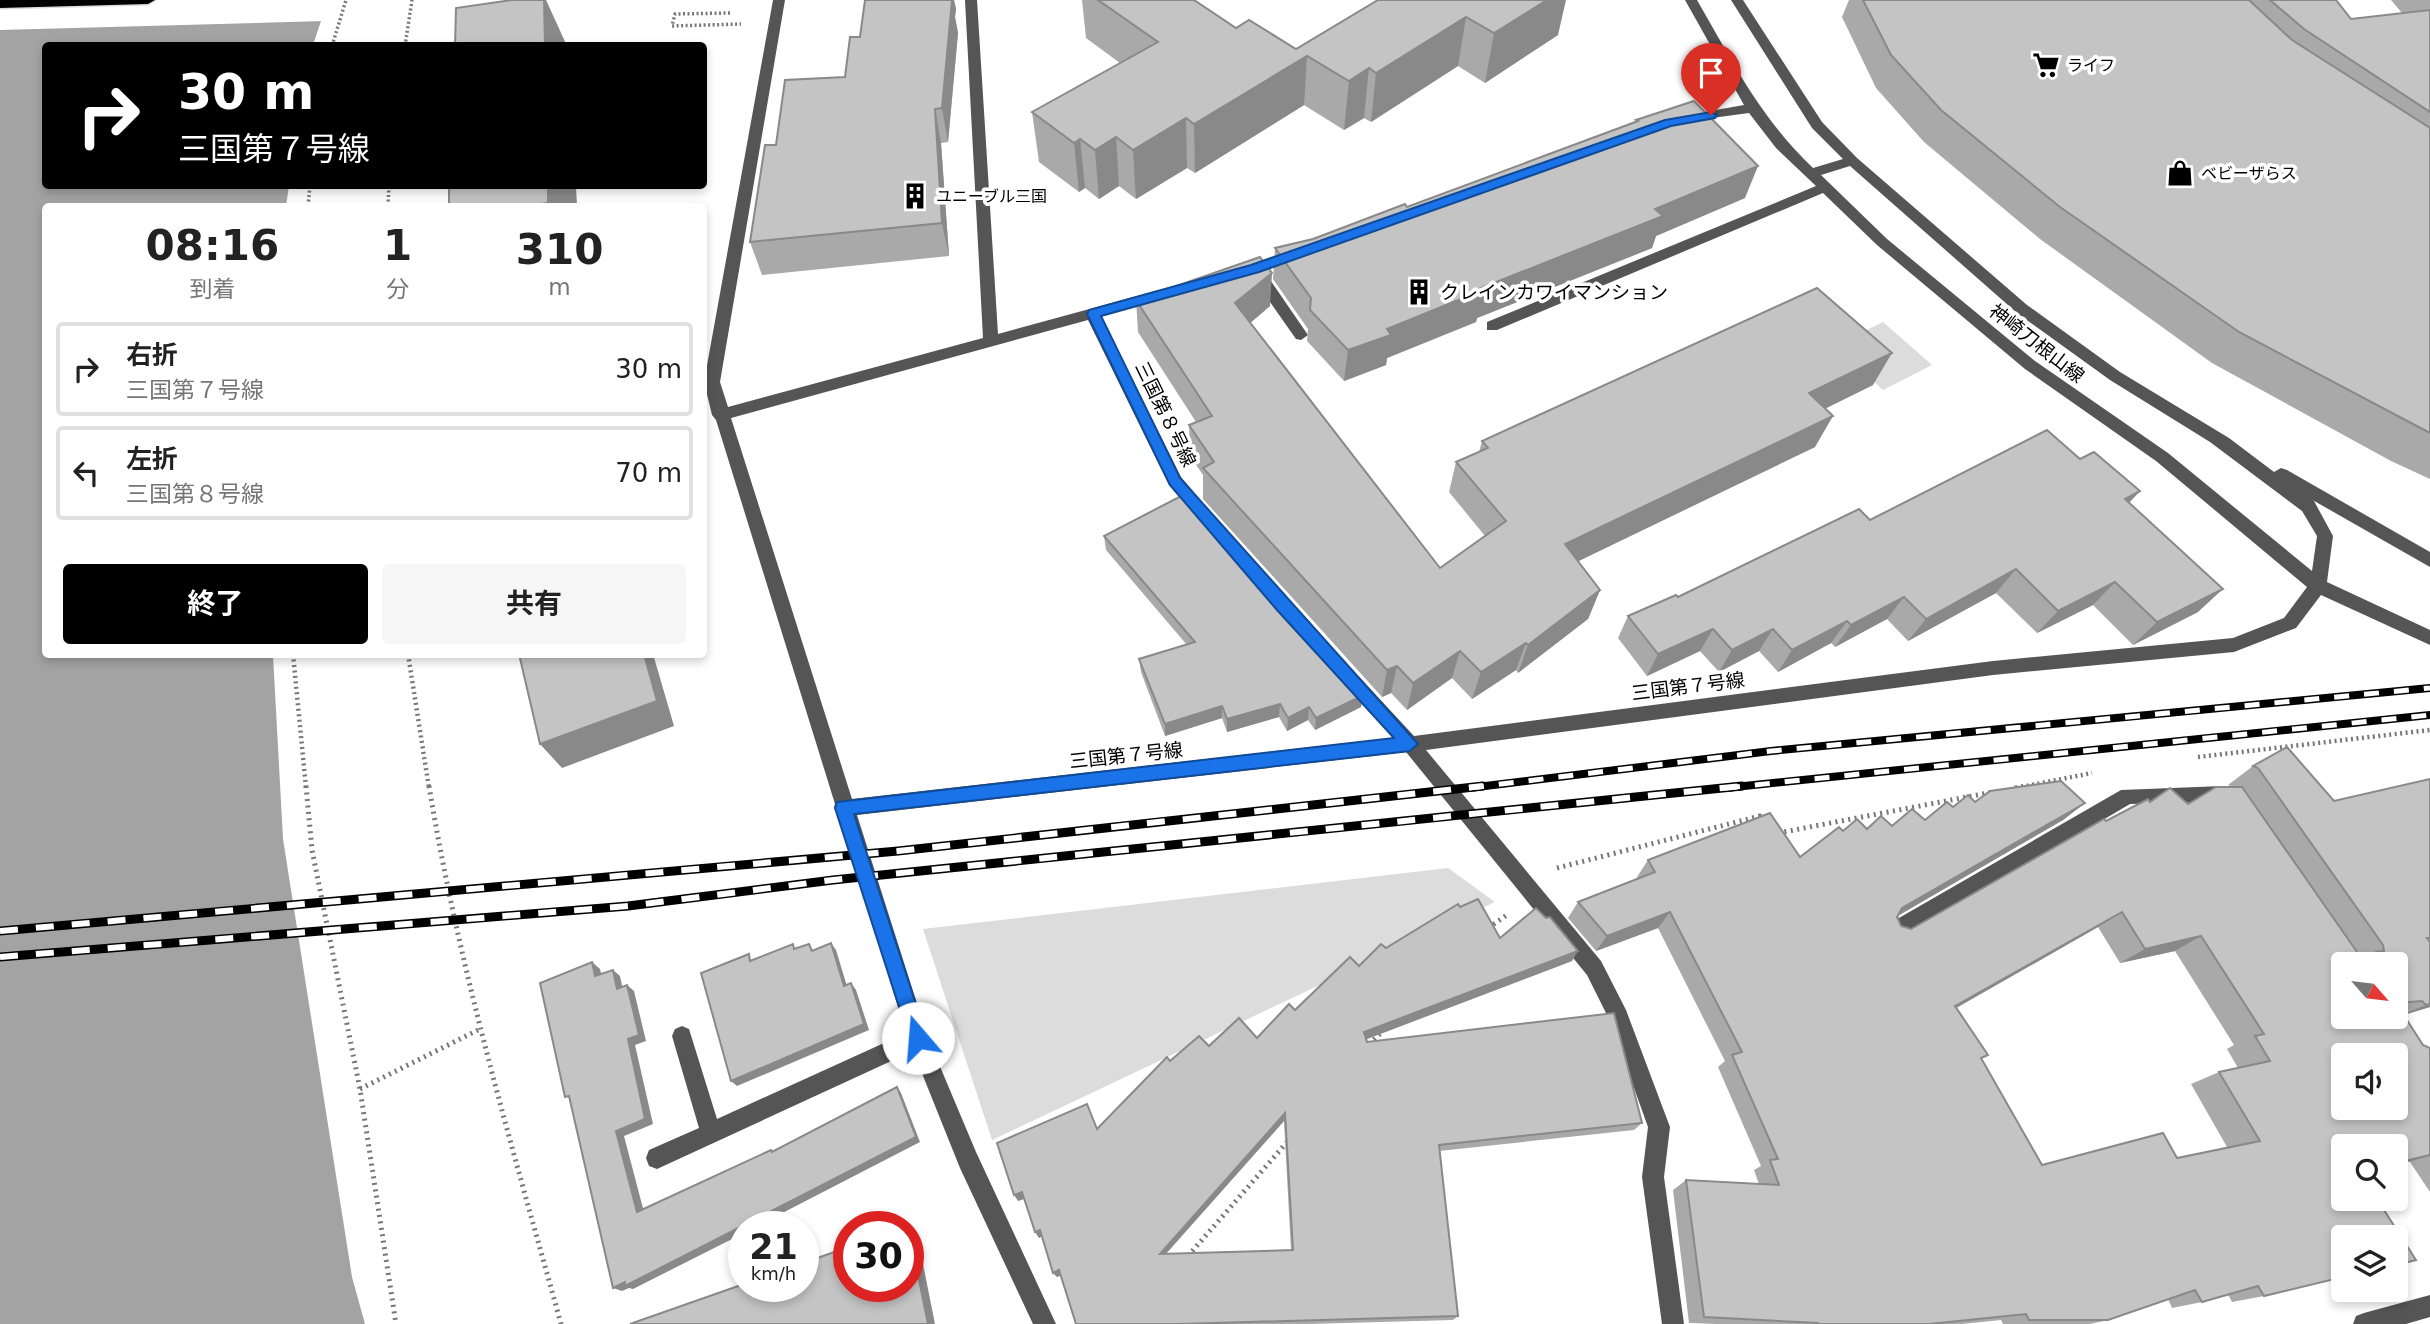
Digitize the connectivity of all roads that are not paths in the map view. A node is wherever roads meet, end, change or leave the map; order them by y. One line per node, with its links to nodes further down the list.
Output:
1 (148, 0): 6 (highway)
2 (779, 0): 20 (street)
3 (971, 0): 19 (street)
4 (1691, 0): 7 (street, 神崎刀根山線)
5 (1737, 0): 9 (street, 神崎刀根山線)
6 (0, 4)
7 (1752, 108): 8 (street); 10 (street, 神崎刀根山線)
8 (1669, 122)
9 (1852, 161): 10 (street); 21 (street, 神崎刀根山線)
10 (1810, 174): 11 (street, 神崎刀根山線)
11 (1824, 188): 17 (street); 24 (street, 神崎刀根山線)
12 (1306, 251): 13 (street)
13 (1255, 269): 14 (street); 18 (street)
14 (1228, 276)
15 (1174, 291): 16 (street)
16 (1093, 314): 19 (street); 22 (street, 三国第８号線)
17 (1492, 326)
18 (1301, 335)
19 (991, 340): 20 (street)
20 (720, 415): 30 (street)
21 (2215, 437): 23 (street, 神崎刀根山線); 24 (street, 三国第７号線)
22 (1237, 554)
23 (2430, 560)
24 (2318, 586): 25 (street, 神崎刀根山線); 29 (street, 三国第７号線)
25 (2384, 617): 26 (street, 神崎刀根山線); 28 (street)
26 (2430, 638)
27 (1319, 645): 29 (street)
28 (2430, 645)
29 (1410, 744): 30 (street, 三国第７号線); 39 (street)
30 (843, 808): 34 (street)
31 (2238, 816): 32 (street)
32 (1892, 933)
33 (682, 1037): 35 (street)
34 (918, 1038): 35 (street); 38 (street)
35 (711, 1133): 36 (street)
36 (657, 1158)
37 (2430, 1306): 40 (street)
38 (1045, 1324)
39 (1672, 1324)
40 (2364, 1324)

